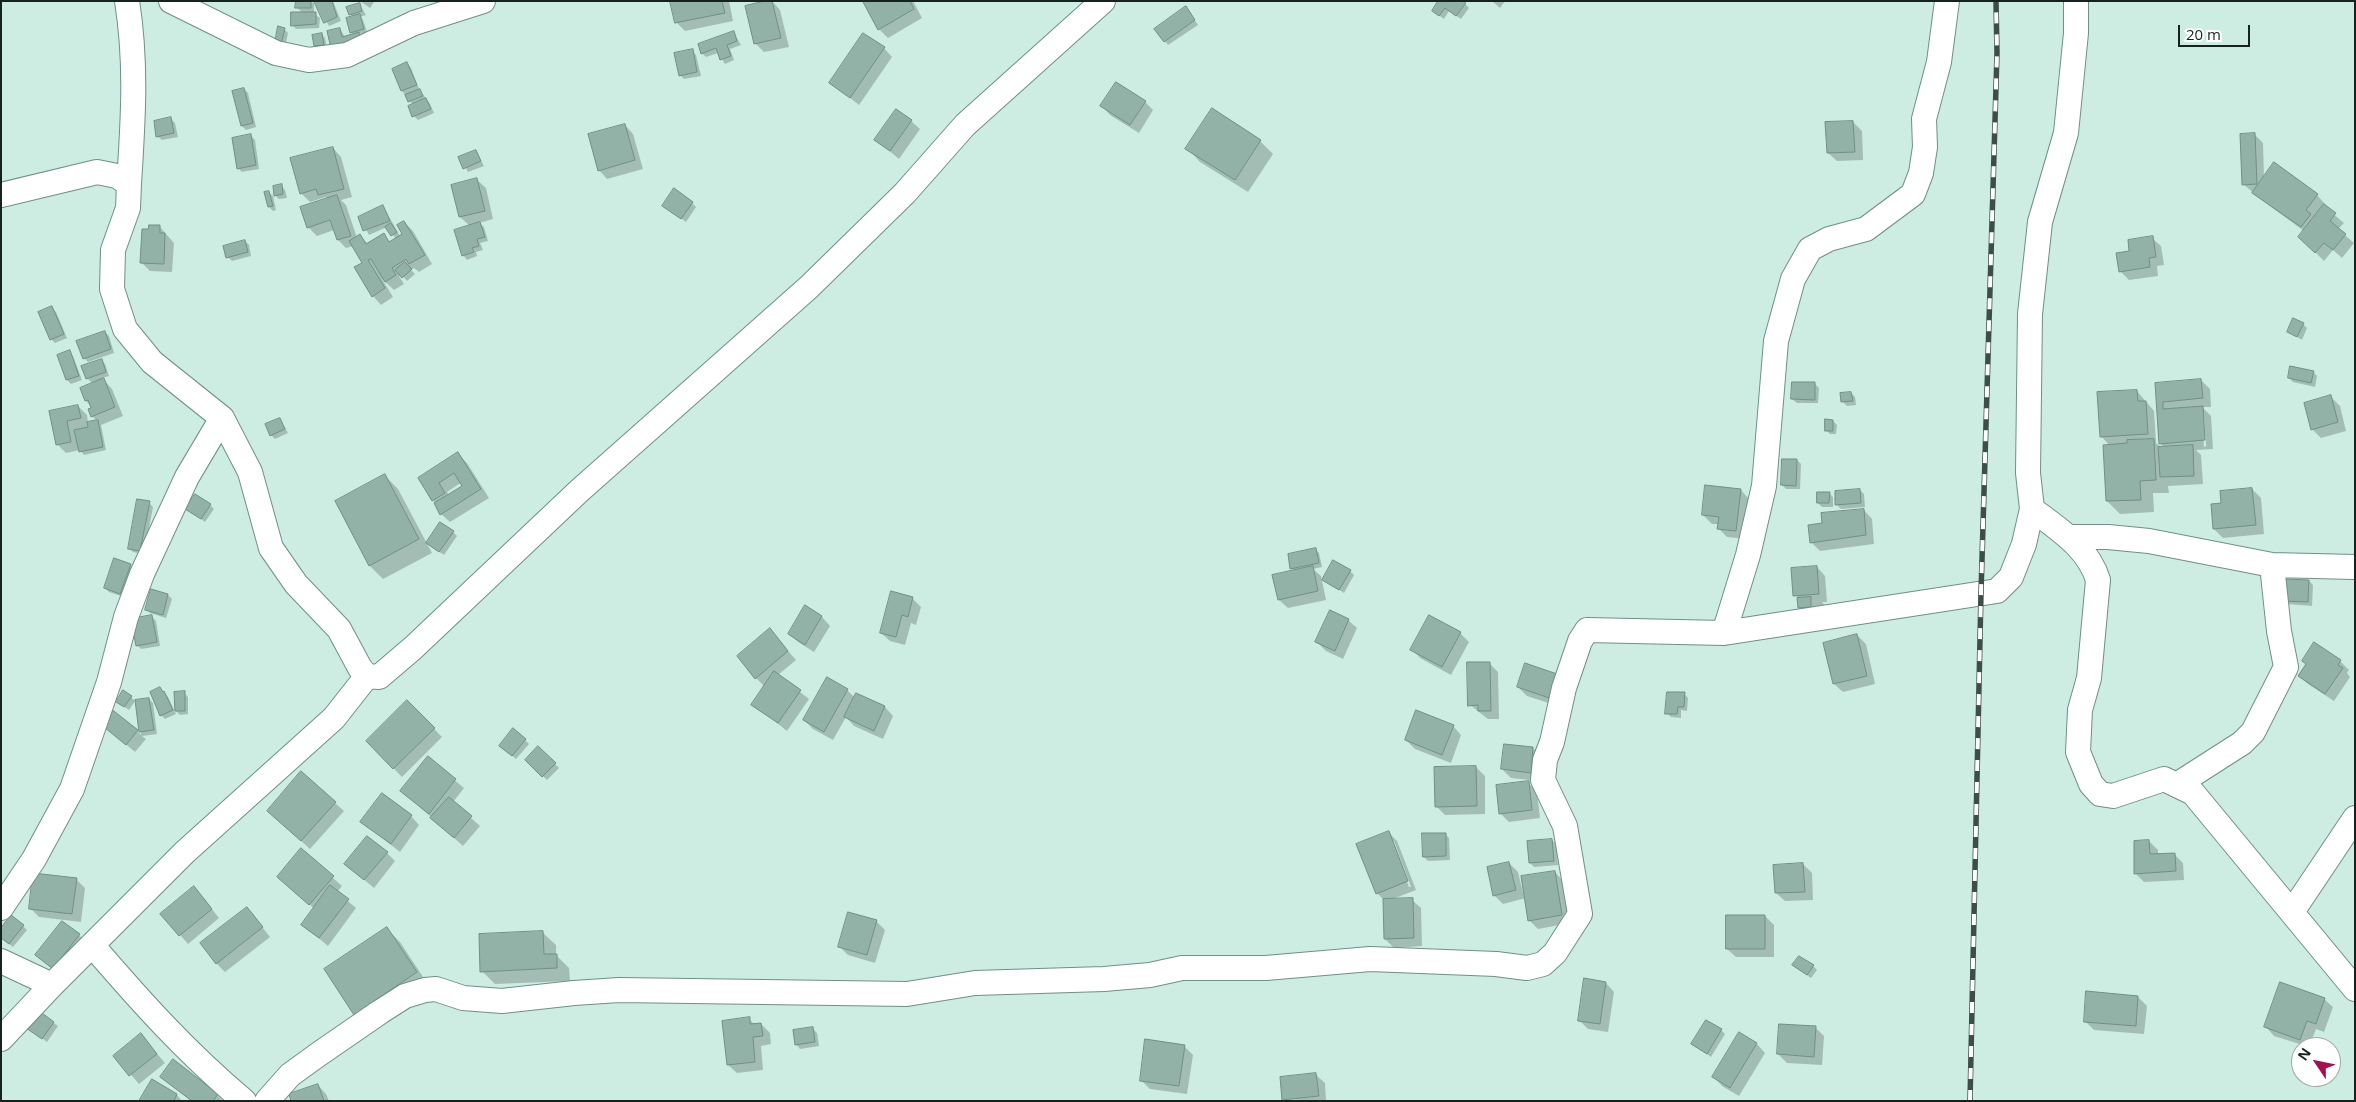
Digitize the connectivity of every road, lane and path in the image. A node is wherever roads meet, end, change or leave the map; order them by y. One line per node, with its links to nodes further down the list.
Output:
1 (127, 1): 7 (street)
2 (171, 1): 3 (street)
3 (483, 1)
4 (1103, 1): 15 (street)
5 (1947, 1): 14 (street)
6 (2076, 1): 10 (street)
7 (129, 184): 8 (street); 9 (street)
8 (1, 195)
9 (222, 418): 15 (street); 18 (street)
10 (2032, 509): 11 (street); 14 (street)
11 (2069, 537): 12 (street); 16 (street)
12 (2272, 565): 13 (street); 16 (street)
13 (2355, 567)
14 (1724, 633): 26 (street)
15 (367, 676): 20 (street)
16 (2178, 784): 19 (street)
17 (2355, 818): 19 (street)
18 (1, 908)
19 (2292, 912): 23 (street)
20 (93, 946): 22 (street); 25 (street)
21 (1, 961): 22 (street)
22 (52, 985): 24 (street)
23 (2355, 989)
24 (1, 1039)
25 (244, 1101)
26 (267, 1101)

